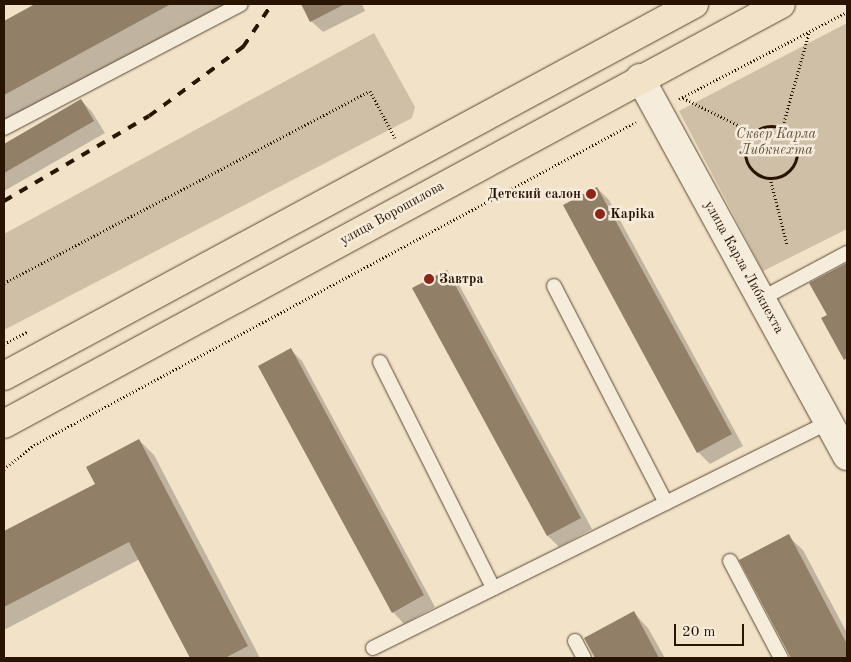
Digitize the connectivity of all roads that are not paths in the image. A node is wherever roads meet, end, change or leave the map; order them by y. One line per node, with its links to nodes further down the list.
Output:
1 (241, 4): 5 (lane)
2 (694, 4): 10 (main road)
3 (781, 4): 4 (main road, улица Ворошилова)
4 (640, 78): 8 (street, улица Карла Либкнехта); 12 (main road, улица Ворошилова)
5 (4, 128)
6 (847, 253): 8 (lane)
7 (554, 286): 14 (lane)
8 (761, 299): 11 (street, улица Карла Либкнехта)
9 (380, 362): 16 (lane)
10 (4, 376)
11 (829, 422): 13 (street, улица Карла Либкнехта); 14 (lane)
12 (4, 424)
13 (847, 453)
14 (666, 503): 16 (lane)
15 (730, 562): 20 (lane)
16 (493, 588): 18 (lane)
17 (575, 641): 19 (lane)
18 (373, 648)
19 (584, 658)
20 (781, 658)

